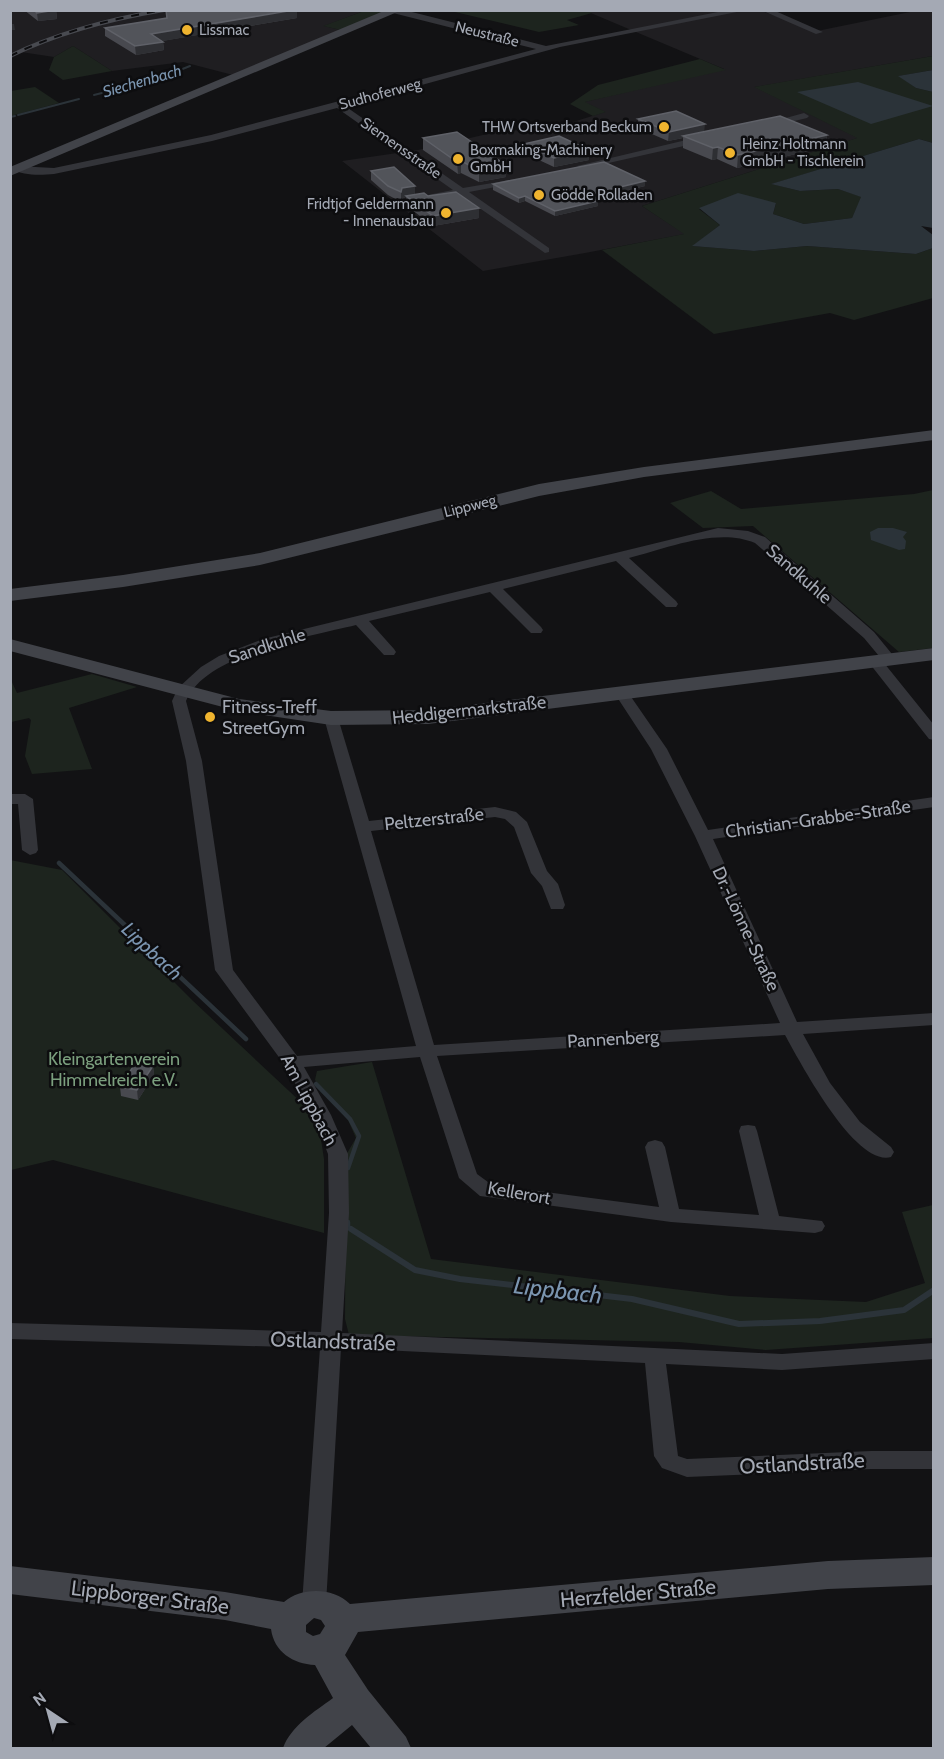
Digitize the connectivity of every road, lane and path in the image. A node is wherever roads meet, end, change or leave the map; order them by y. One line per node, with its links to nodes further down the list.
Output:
1 (743, 10): 5 (street, Sudhoferweg)
2 (765, 10): 4 (street)
3 (396, 11): 5 (street, Neustraße); 11 (street)
4 (819, 32)
5 (544, 48): 6 (street, Sudhoferweg)
6 (338, 105): 11 (street, Sudhoferweg); 13 (street, Siemensstraße)
7 (804, 116): 8 (street)
8 (757, 127)
9 (710, 137): 10 (street)
10 (575, 168)
11 (14, 171)
12 (520, 179): 13 (street, Siemensstraße)
13 (463, 191): 14 (street, Siemensstraße); 15 (street, Siemensstraße)
14 (406, 202)
15 (545, 250)
16 (933, 435): 19 (street, Lippweg)
17 (619, 556): 18 (street, Sandkuhle); 20 (street); 26 (street, Sandkuhle)
18 (494, 588): 21 (street, Sandkuhle); 22 (street)
19 (10, 595)
20 (671, 604)
21 (360, 620): 24 (street); 27 (street, Sandkuhle)
22 (536, 630)
23 (10, 645): 27 (street, Heddigermarkstraße)
24 (389, 652)
25 (933, 654): 26 (street, Heddigermarkstraße)
26 (882, 660): 28 (street, Heddigermarkstraße); 30 (street, Sandkuhle)
27 (183, 691): 29 (street, Heddigermarkstraße); 40 (street, Am Lippbach)
28 (622, 694): 29 (street, Heddigermarkstraße); 34 (street, Dr.-Lönne-Straße)
29 (331, 718): 33 (street, Peltzerstraße)
30 (933, 736)
31 (10, 799): 35 (street)
32 (933, 802): 34 (street, Christian-Grabbe-Straße)
33 (361, 827): 36 (street, Peltzerstraße); 39 (street, Peltzerstraße)
34 (703, 836): 38 (street, Dr.-Lönne-Straße)
35 (30, 850)
36 (557, 905)
37 (933, 1019): 38 (street, Pannenberg)
38 (792, 1030): 39 (street, Pannenberg); 43 (street, Dr.-Lönne-Straße)
39 (426, 1049): 40 (street, Pannenberg); 44 (street, Kellerort)
40 (292, 1062): 48 (street, Am Lippbach)
41 (748, 1131): 45 (street)
42 (655, 1147): 44 (street)
43 (884, 1152)
44 (671, 1215): 45 (street, Kellerort)
45 (771, 1224): 46 (street, Kellerort)
46 (815, 1226)
47 (10, 1331): 48 (street, Ostlandstraße)
48 (330, 1340): 50 (street, Ostlandstraße); 54 (street, Am Lippbach)
49 (933, 1351): 50 (street, Ostlandstraße)
50 (655, 1357): 51 (street, Ostlandstraße)
51 (933, 1460)
52 (933, 1571): 54 (street, Herzfelder Straße)
53 (10, 1580): 54 (street, Lippborger Straße)
54 (318, 1623): 55 (street)
55 (354, 1702): 56 (street); 57 (street)
56 (301, 1749)
57 (393, 1749)

